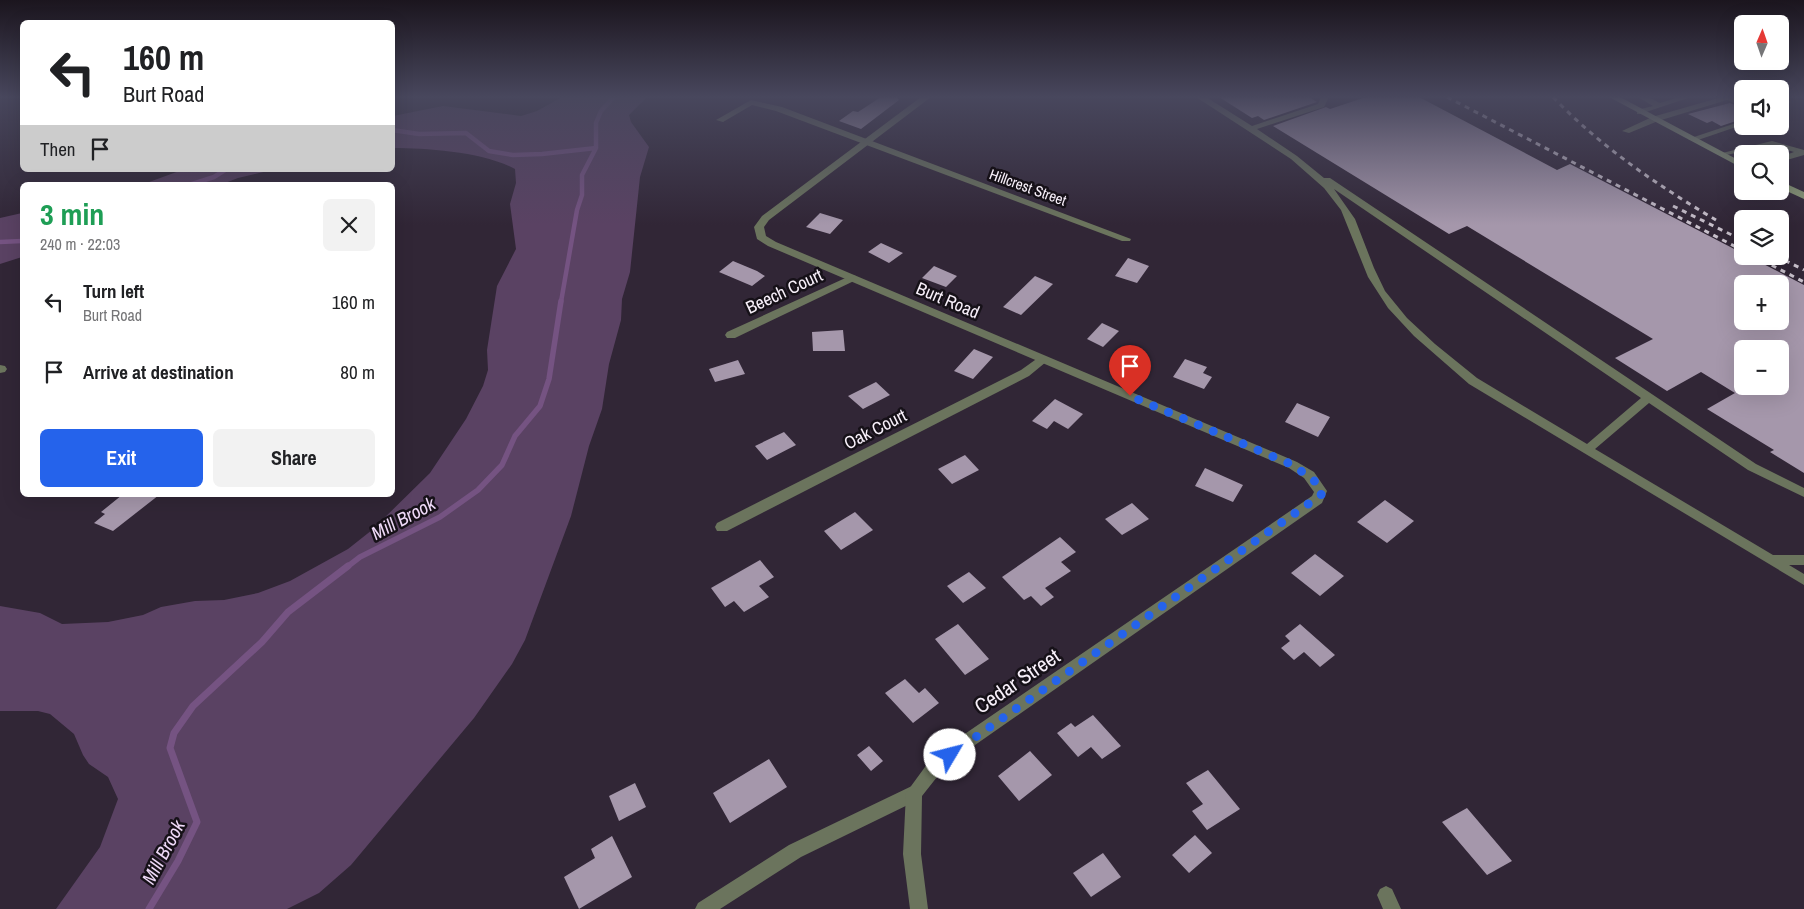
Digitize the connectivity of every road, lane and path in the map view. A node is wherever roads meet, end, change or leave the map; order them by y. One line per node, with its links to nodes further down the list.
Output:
1 (862, 139): 5 (street, Hillcrest Street)
2 (872, 139): 5 (street, Burt Road)
3 (1266, 139): 9 (lane)
4 (1695, 139): 7 (main road)
5 (869, 142): 13 (street, Hillcrest Street); 14 (street, Burt Road)
6 (1803, 152): 7 (lane); 8 (lane)
7 (1722, 154): 10 (main road)
8 (1789, 157)
9 (1294, 158): 17 (lane); 18 (lane)
10 (1734, 161)
11 (1789, 188): 12 (main road)
12 (1804, 196)
13 (1126, 239)
14 (852, 278): 15 (street, Beech Court); 16 (street, Burt Road)
15 (731, 335)
16 (1042, 358): 19 (street, Burt Road); 21 (street, Oak Court)
17 (1649, 398): 18 (lane); 20 (lane)
18 (1588, 449): 22 (lane)
19 (1322, 491): 25 (street, Cedar Street)
20 (1804, 493)
21 (722, 527)
22 (1771, 560): 23 (lane); 24 (lane)
23 (1804, 560)
24 (1804, 580)
25 (914, 793): 26 (street, Cedar Street); 27 (street)
26 (704, 909)
27 (919, 909)

